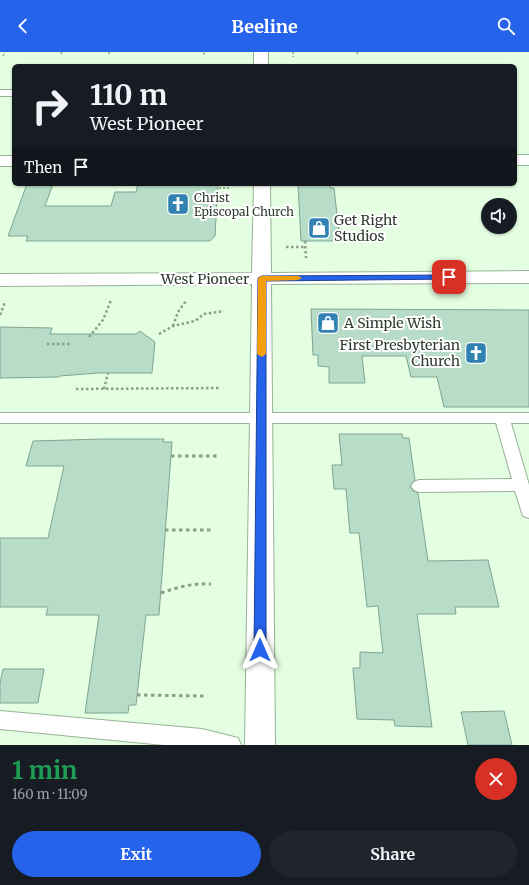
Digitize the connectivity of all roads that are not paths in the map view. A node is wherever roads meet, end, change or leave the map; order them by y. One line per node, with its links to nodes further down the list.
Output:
1 (261, 52): 2 (main road)
2 (261, 64)
3 (0, 94): 4 (lane)
4 (12, 94)
5 (517, 160): 6 (main road)
6 (529, 160)
7 (0, 161): 8 (main road)
8 (12, 161)
9 (262, 186): 11 (main road)
10 (529, 277): 11 (main road, West Pioneer)
11 (262, 278): 12 (main road, West Pioneer); 13 (main road)
12 (3, 288)
13 (261, 416): 14 (lane); 15 (lane); 22 (main road)
14 (0, 418)
15 (502, 418): 16 (lane); 17 (lane)
16 (529, 418)
17 (521, 485): 18 (lane); 19 (lane)
18 (419, 486)
19 (529, 512)
20 (0, 720): 21 (lane)
21 (231, 745)
22 (260, 745)

